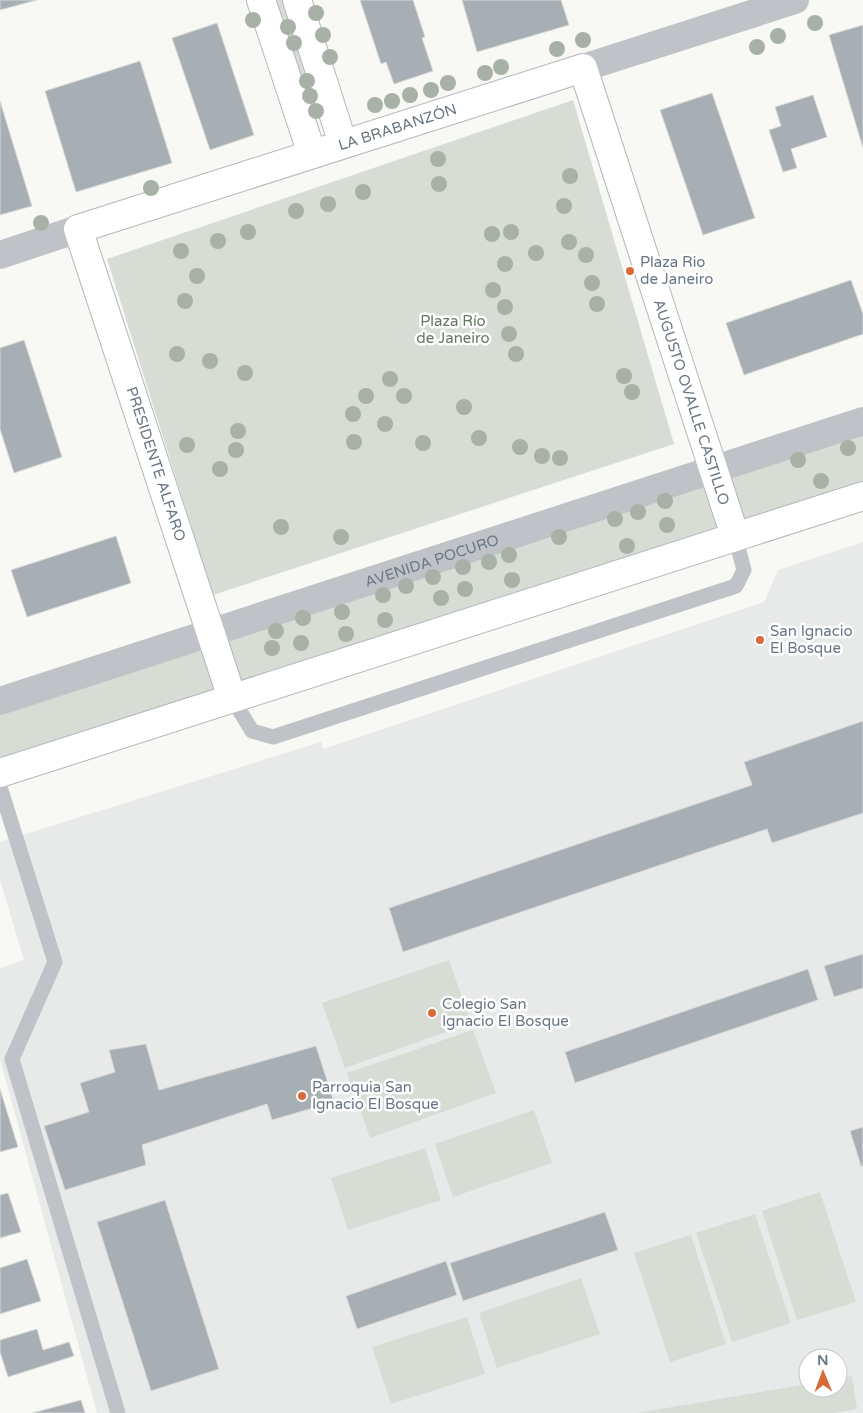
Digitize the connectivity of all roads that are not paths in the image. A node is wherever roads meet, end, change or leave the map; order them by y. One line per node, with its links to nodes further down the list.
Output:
1 (261, 0): 6 (street)
2 (296, 0): 5 (street)
3 (795, 0): 4 (street, LA BRABANZÓN)
4 (583, 68): 5 (street, LA BRABANZÓN); 10 (street, AUGUSTO OVALLE CASTILLO)
5 (344, 144): 6 (street, LA BRABANZÓN)
6 (312, 154): 7 (street, LA BRABANZÓN)
7 (78, 229): 8 (street, LA BRABANZÓN); 13 (street, PRESIDENTE ALFARO)
8 (0, 255)
9 (863, 421): 10 (street, AVENIDA POCURO)
10 (713, 470): 12 (street, AUGUSTO OVALLE CASTILLO); 13 (street, AVENIDA POCURO)
11 (863, 496): 12 (street)
12 (735, 536): 14 (street); 14 (lane)
13 (210, 632): 14 (street, PRESIDENTE ALFARO); 15 (street, AVENIDA POCURO)
14 (232, 698): 16 (street)
15 (0, 700)
16 (0, 772)
17 (0, 787): 18 (lane)
18 (118, 1413)

